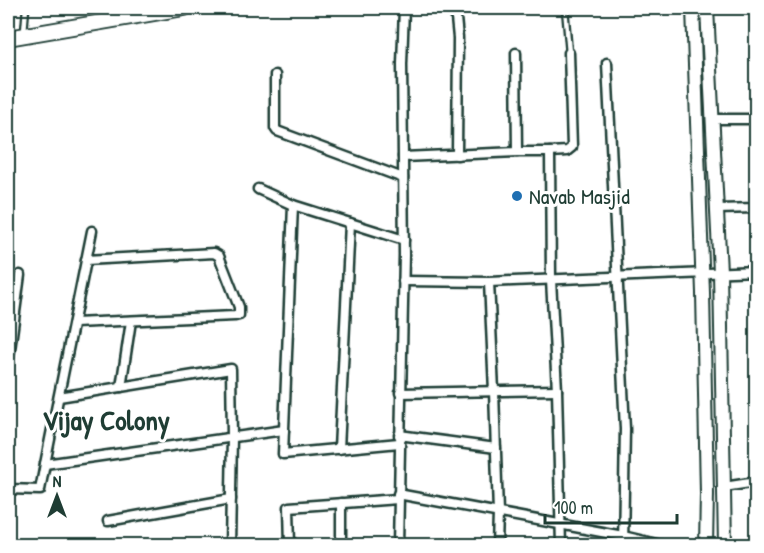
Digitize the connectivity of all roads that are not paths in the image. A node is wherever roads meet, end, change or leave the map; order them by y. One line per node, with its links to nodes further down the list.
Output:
1 (26, 8): 8 (lane)
2 (184, 8): 8 (main road)
3 (404, 8): 19 (street)
4 (455, 8): 18 (street)
5 (565, 8): 11 (lane)
6 (693, 8): 31 (main road)
7 (707, 8): 14 (main road)
8 (24, 35): 9 (main road)
9 (8, 38)
10 (516, 53): 16 (street)
11 (569, 53): 17 (street)
12 (607, 63): 33 (street)
13 (275, 75): 20 (street)
14 (713, 118): 15 (street); 24 (main road)
15 (756, 119)
16 (517, 152): 17 (street); 18 (street)
17 (550, 152): 34 (street)
18 (457, 155): 19 (street)
19 (403, 157): 20 (street)
20 (403, 178): 27 (street)
21 (258, 189): 22 (street)
22 (293, 205): 25 (street); 45 (street)
23 (756, 208): 24 (street)
24 (717, 209): 30 (main road)
25 (350, 223): 27 (street); 49 (street)
26 (92, 231): 28 (street)
27 (404, 240): 35 (street)
28 (86, 260): 37 (street); 38 (street)
29 (756, 271): 30 (street)
30 (720, 272): 31 (street); 52 (main road)
31 (703, 273): 33 (street); 69 (main road)
32 (20, 275): 39 (street)
33 (618, 277): 34 (street); 60 (street)
34 (551, 280): 36 (street); 41 (street)
35 (403, 281): 36 (street); 43 (street)
36 (489, 282): 42 (street)
37 (131, 321): 38 (street); 40 (street)
38 (74, 323): 44 (street)
39 (8, 365)
40 (121, 387): 44 (street); 46 (street)
41 (557, 390): 42 (street); 59 (street)
42 (494, 391): 43 (street); 48 (street)
43 (400, 393): 47 (street)
44 (59, 397): 50 (street)
45 (284, 430): 46 (street); 49 (street)
46 (232, 437): 50 (street); 55 (street)
47 (399, 439): 48 (street); 49 (street); 54 (street)
48 (495, 448): 57 (street)
49 (339, 449)
50 (45, 464): 53 (street)
51 (756, 482): 52 (street)
52 (724, 487): 70 (main road)
53 (8, 489)
54 (398, 497): 56 (street); 57 (street); 64 (street)
55 (231, 499): 58 (street); 61 (street)
56 (341, 503): 62 (street); 63 (street)
57 (498, 513): 59 (street); 65 (street)
58 (108, 521)
59 (561, 524): 60 (street); 66 (street)
60 (623, 536): 67 (street); 68 (street)
61 (230, 546)
62 (290, 546)
63 (341, 546)
64 (398, 546)
65 (497, 546)
66 (561, 546)
67 (622, 546)
68 (665, 546)
69 (706, 546)
70 (725, 546)

